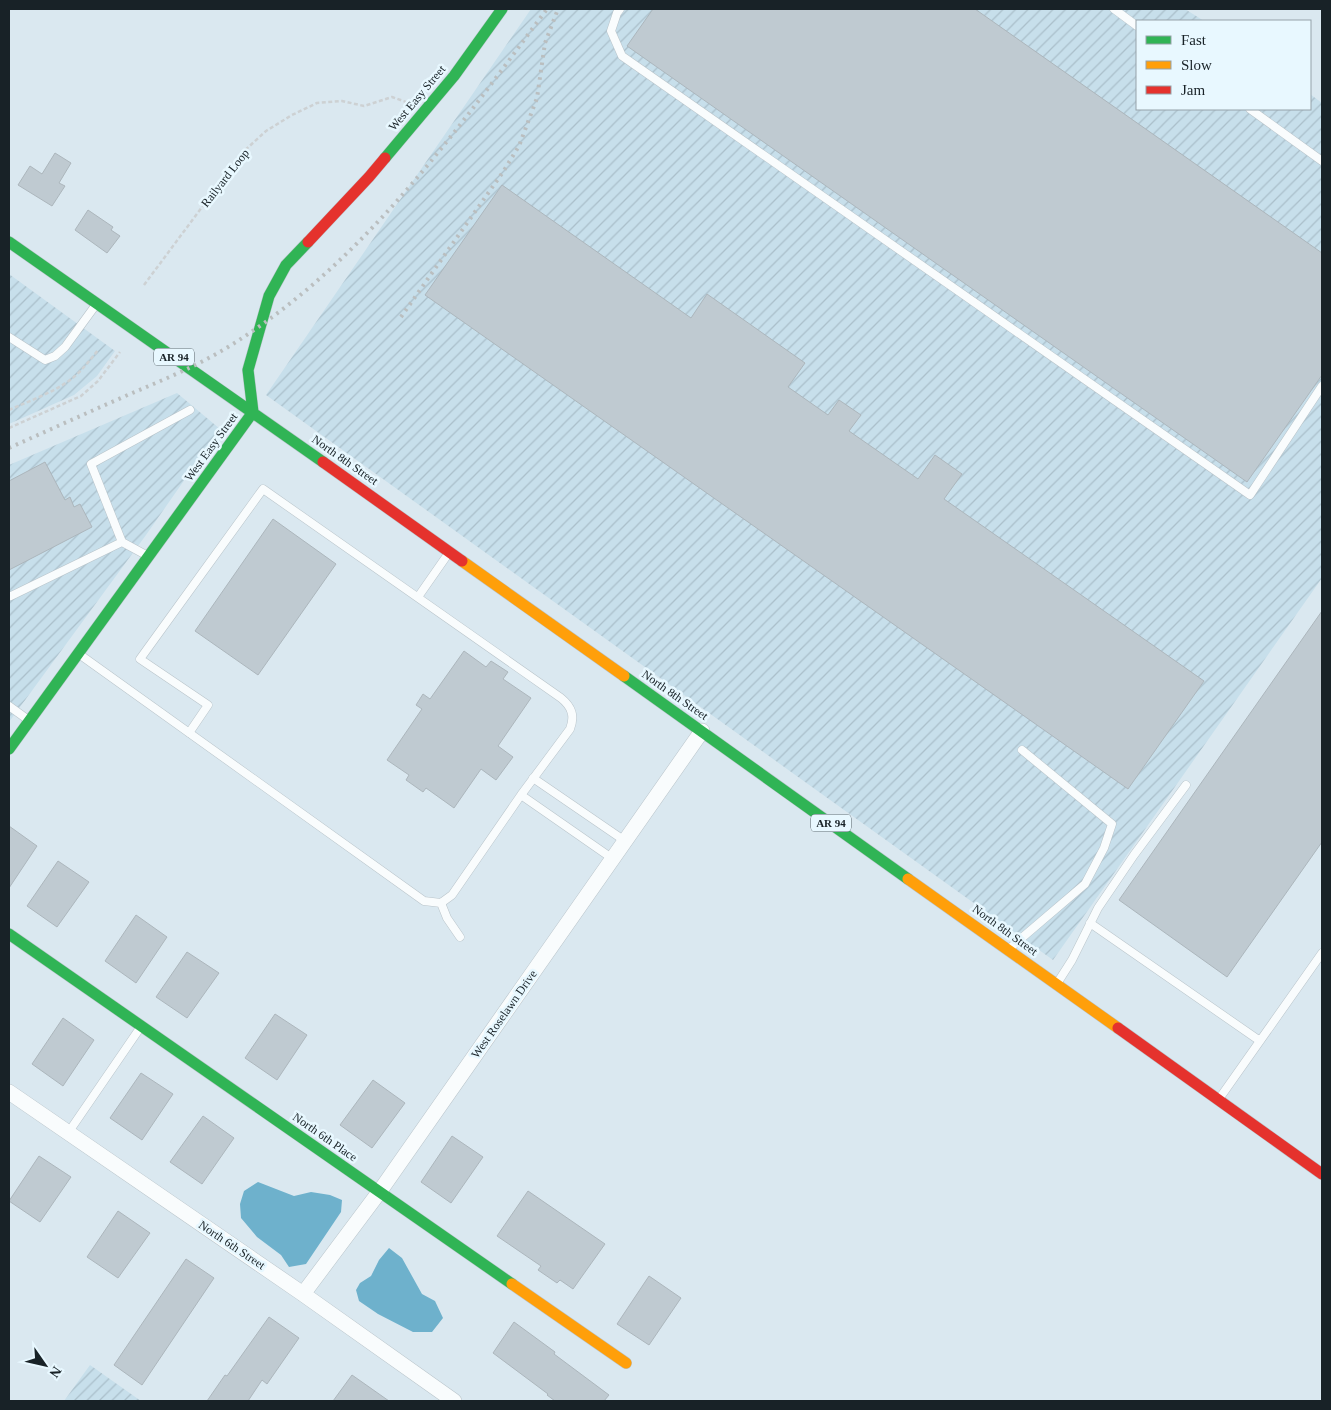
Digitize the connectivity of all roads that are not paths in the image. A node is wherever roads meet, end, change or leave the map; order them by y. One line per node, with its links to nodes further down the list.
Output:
1 (502, 9): 12 (street, West Easy Street)
2 (620, 9): 10 (lane)
3 (1114, 9): 4 (lane)
4 (1136, 25)
5 (1251, 110): 6 (lane)
6 (1322, 161)
7 (9, 242): 8 (street, North 8th Street / AR 94)
8 (96, 303): 9 (lane); 12 (street, North 8th Street / AR 94)
9 (9, 337)
10 (1322, 386)
11 (190, 410): 13 (lane)
12 (253, 412): 14 (street, North 8th Street / AR 94); 15 (street, West Easy Street)
13 (122, 542): 15 (lane); 16 (lane)
14 (450, 552): 17 (lane); 21 (street, North 8th Street / AR 94)
15 (148, 556): 18 (street, West Easy Street)
16 (10, 596)
17 (418, 597): 22 (lane); 25 (lane)
18 (77, 653): 20 (street, West Easy Street); 22 (lane)
19 (9, 706): 20 (lane)
20 (28, 720): 23 (street, West Easy Street)
21 (702, 731): 28 (street, West Roselawn Drive); 34 (street, North 8th Street / AR 94)
22 (189, 733): 30 (lane)
23 (9, 749)
24 (1022, 750): 34 (lane)
25 (533, 778): 27 (lane); 28 (lane)
26 (1186, 785): 31 (lane)
27 (521, 795): 29 (lane); 30 (lane)
28 (625, 841): 29 (street, West Roselawn Drive)
29 (613, 859): 43 (street, West Roselawn Drive)
30 (441, 904): 33 (lane)
31 (1090, 923): 36 (lane); 38 (lane)
32 (9, 934): 37 (street, North 6th Place)
33 (460, 937)
34 (1009, 949): 36 (street, North 8th Street / AR 94)
35 (1322, 953): 38 (lane)
36 (1056, 984): 40 (street, North 8th Street / AR 94)
37 (142, 1026): 41 (lane); 43 (street, North 6th Place)
38 (1260, 1042): 40 (lane)
39 (9, 1092): 41 (street, North 6th Street)
40 (1218, 1100): 42 (street, North 8th Street / AR 94)
41 (68, 1132): 44 (street, North 6th Street)
42 (1322, 1174)
43 (380, 1191): 44 (street, West Roselawn Drive); 45 (street, North 6th Place)
44 (303, 1294): 46 (street, North 6th Street)
45 (626, 1363)
46 (454, 1401)

